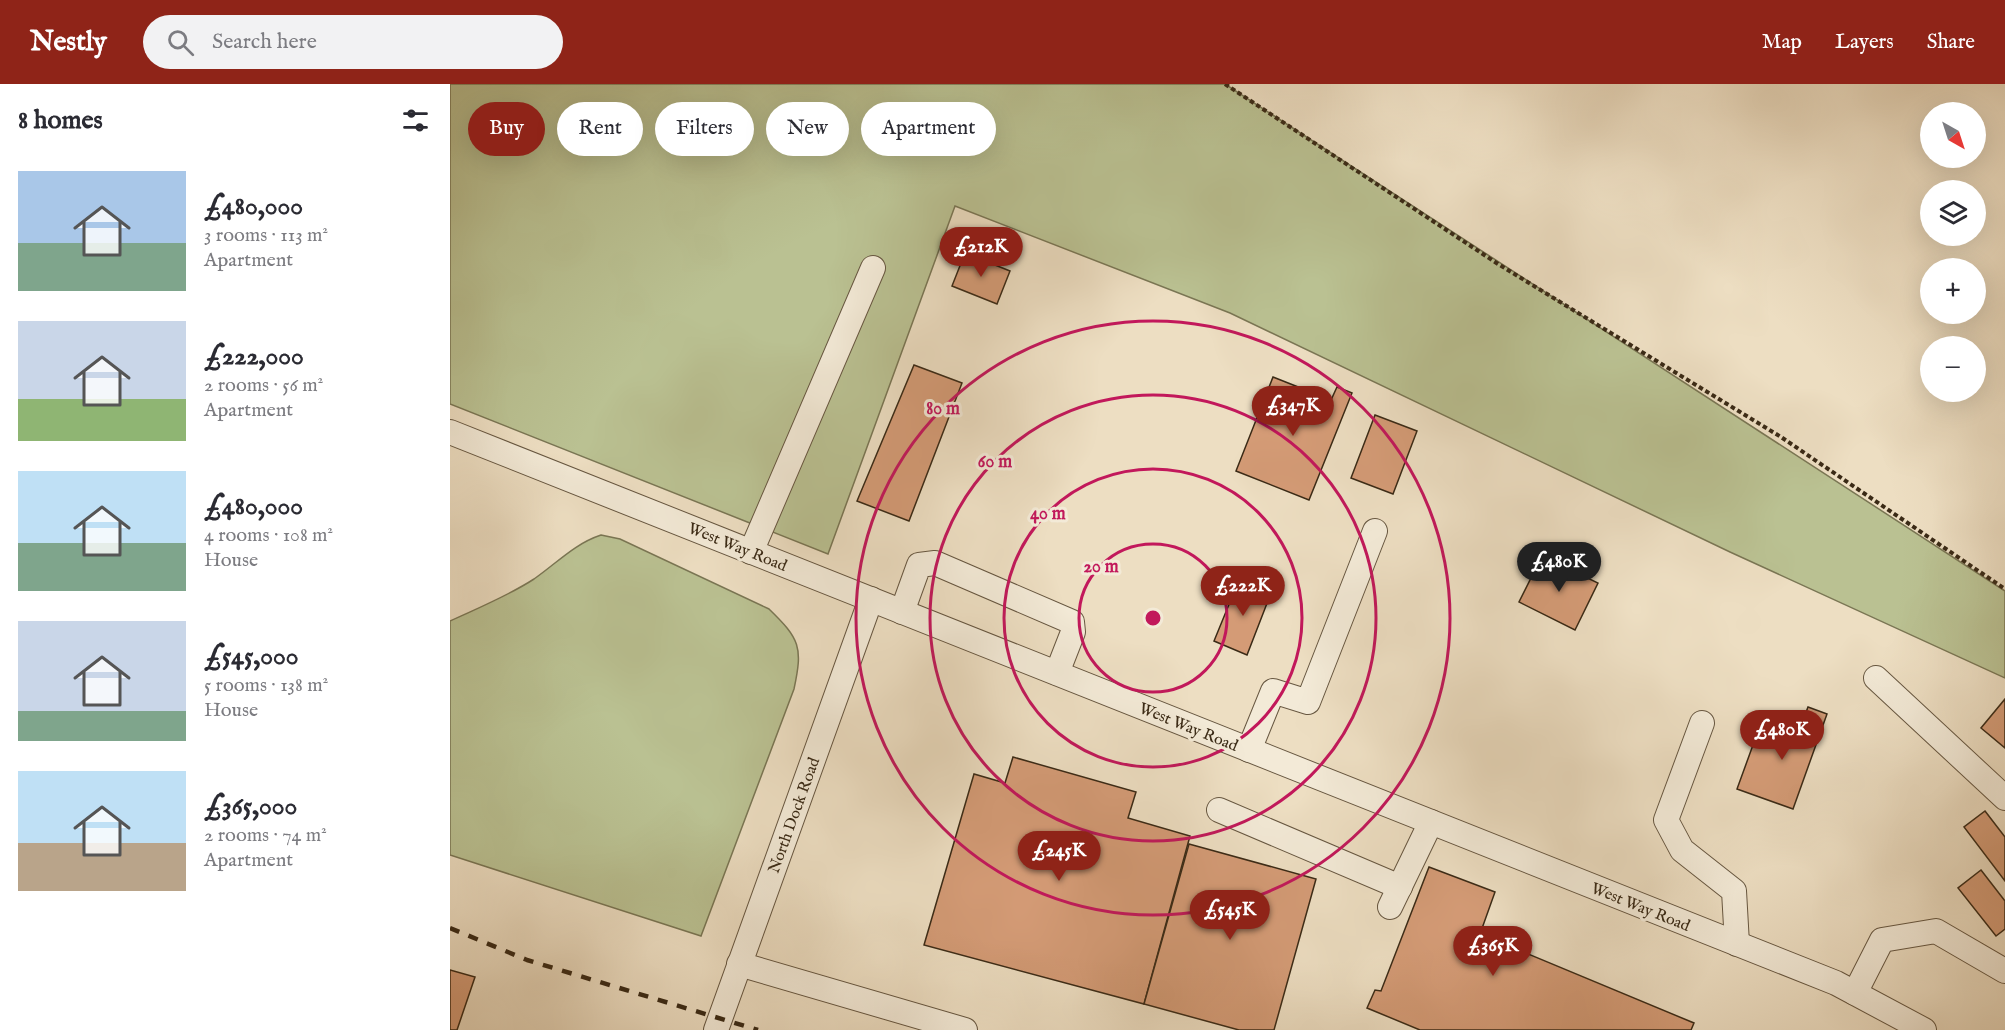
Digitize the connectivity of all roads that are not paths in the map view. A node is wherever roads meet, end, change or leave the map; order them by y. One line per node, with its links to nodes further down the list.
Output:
1 (873, 268): 4 (lane)
2 (450, 432): 4 (lane, West Way Road)
3 (1375, 531): 10 (lane)
4 (751, 552): 5 (lane, West Way Road)
5 (871, 599): 6 (lane, West Way Road); 15 (lane, North Dock Road)
6 (903, 612): 7 (lane, West Way Road); 7 (lane)
7 (1057, 673): 10 (lane, West Way Road)
8 (1876, 678): 11 (lane)
9 (1702, 723): 14 (lane)
10 (1249, 750): 13 (lane, West Way Road)
11 (2005, 798)
12 (1219, 810): 13 (lane)
13 (1431, 822): 14 (lane, West Way Road)
14 (1737, 944): 17 (lane, West Way Road)
15 (739, 964): 18 (lane, North Dock Road); 19 (lane)
16 (2005, 970): 17 (lane)
17 (1855, 993): 20 (lane, West Way Road)
18 (716, 1030)
19 (965, 1030)
20 (1924, 1030)

